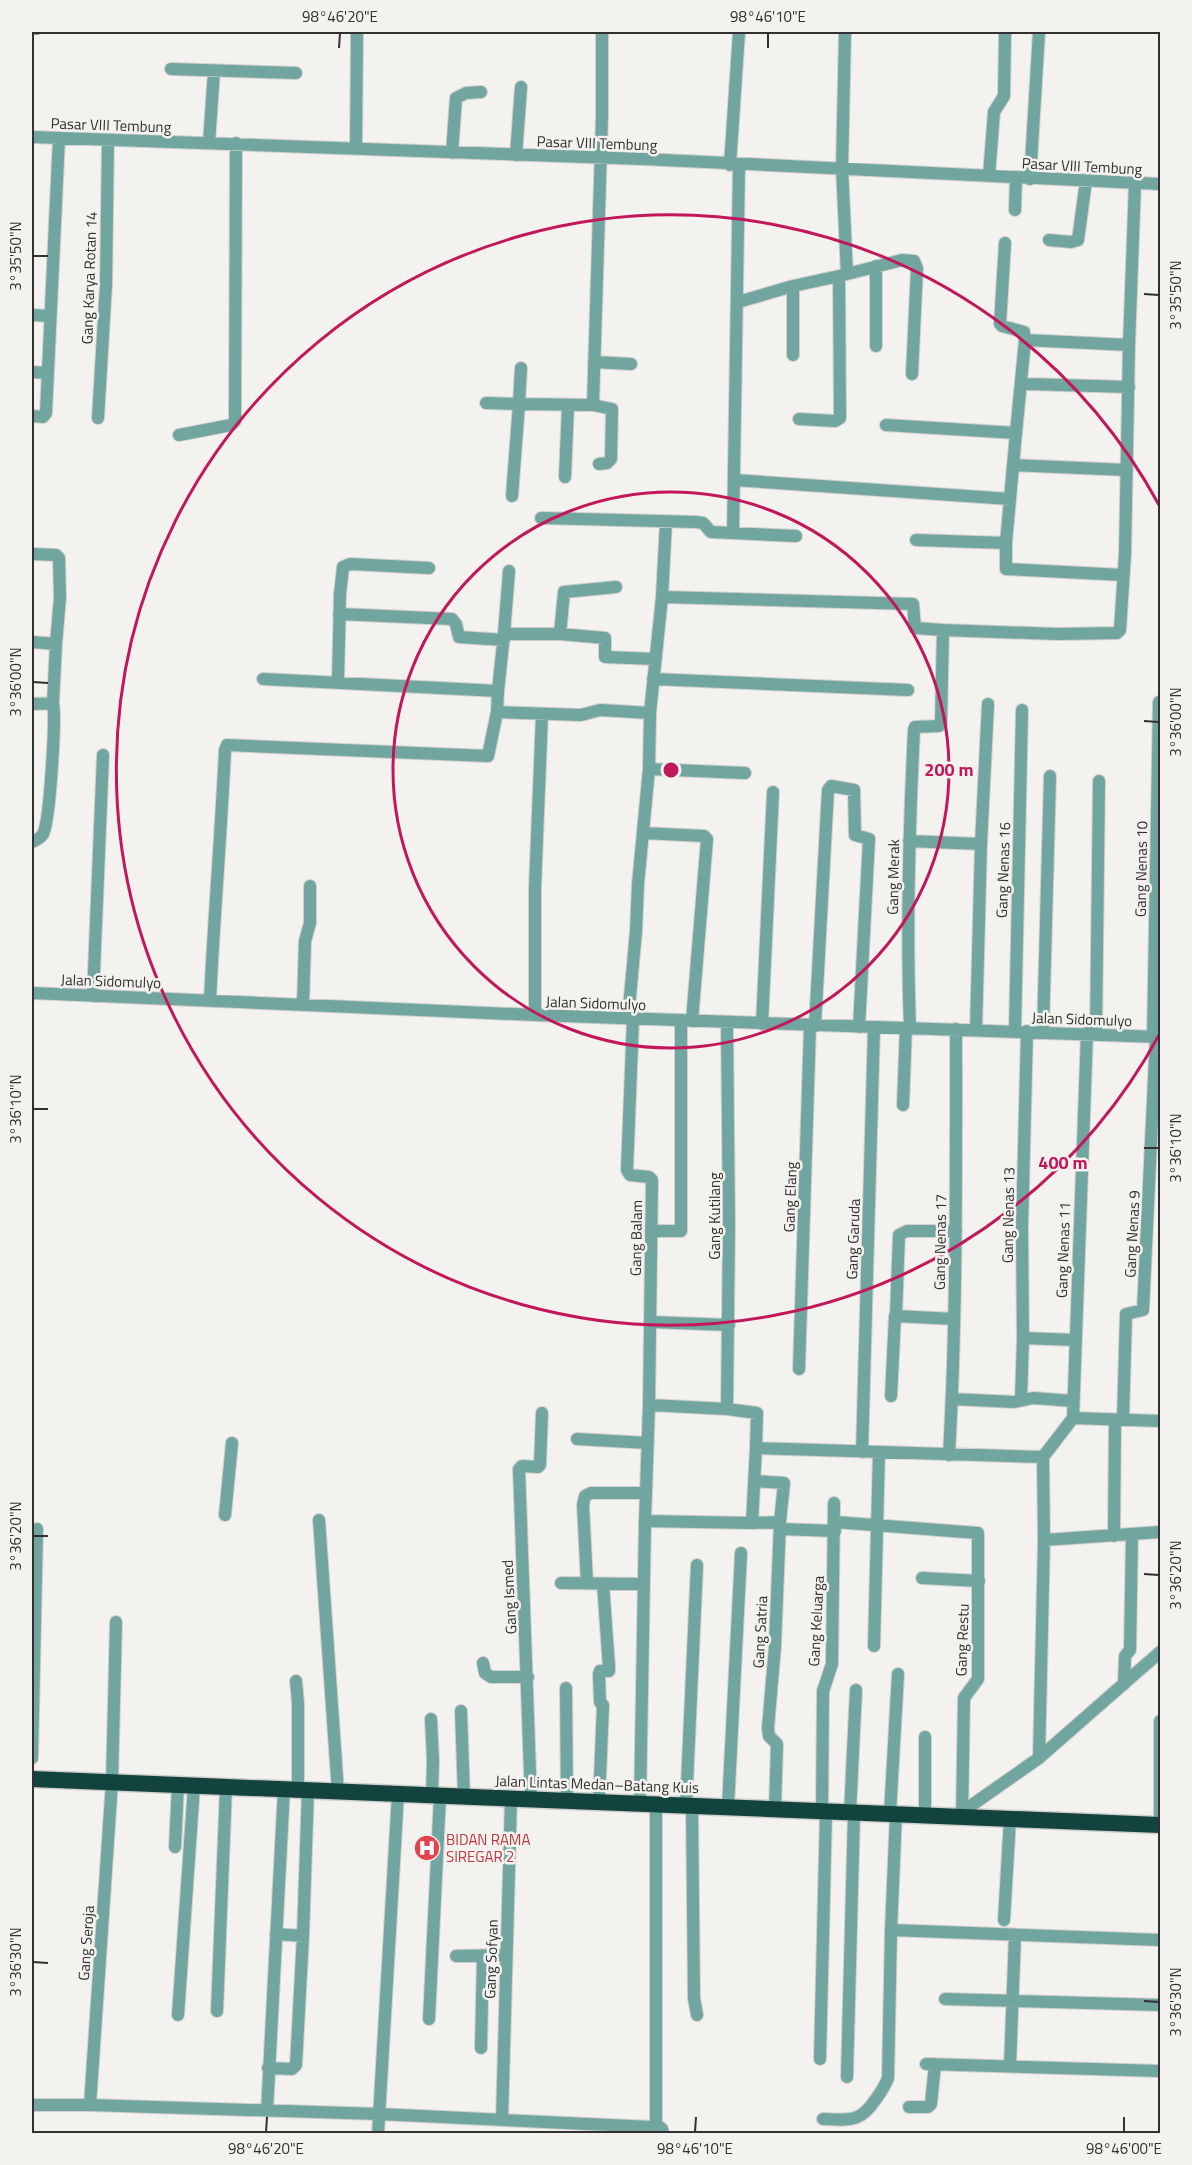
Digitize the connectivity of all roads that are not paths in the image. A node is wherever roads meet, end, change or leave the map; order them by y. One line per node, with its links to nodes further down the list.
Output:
1 (357, 32): 17 (street)
2 (602, 32): 20 (street)
3 (739, 32): 21 (street)
4 (845, 32): 22 (street)
5 (1005, 32): 23 (street)
6 (1039, 32): 25 (street)
7 (171, 69): 8 (street)
8 (214, 71): 9 (street); 15 (street)
9 (296, 73)
10 (521, 87): 19 (street)
11 (481, 92): 18 (street)
12 (32, 137): 13 (street, Pasar VIII Tembung)
13 (59, 138): 14 (street, Pasar VIII Tembung); 37 (street)
14 (108, 140): 15 (street, Pasar VIII Tembung); 55 (street, Gang Karya Rotan 14)
15 (209, 143): 16 (street, Pasar VIII Tembung)
16 (236, 143): 17 (street, Pasar VIII Tembung); 59 (street)
17 (356, 148): 18 (street, Pasar VIII Tembung)
18 (452, 153): 19 (street, Pasar VIII Tembung)
19 (516, 155): 20 (street, Pasar VIII Tembung)
20 (600, 158): 21 (street, Pasar VIII Tembung); 42 (street)
21 (735, 165): 22 (street, Pasar VIII Tembung); 35 (street)
22 (842, 168): 23 (street, Pasar VIII Tembung); 33 (street)
23 (989, 176): 24 (street, Pasar VIII Tembung)
24 (1016, 177): 25 (street, Pasar VIII Tembung); 29 (street)
25 (1030, 178): 26 (street, Pasar VIII Tembung)
26 (1086, 181): 27 (street, Pasar VIII Tembung); 30 (street)
27 (1135, 183): 28 (street, Pasar VIII Tembung); 40 (street)
28 (1161, 184)
29 (1015, 210)
30 (1049, 240)
31 (1005, 243): 38 (street)
32 (876, 266): 33 (street); 39 (street); 47 (street)
33 (843, 275): 34 (street); 56 (street)
34 (793, 286): 35 (street); 41 (street)
35 (738, 302): 64 (street)
36 (32, 315): 37 (street)
37 (49, 316): 46 (street)
38 (1024, 340): 40 (street); 58 (street)
39 (876, 345)
40 (1129, 345): 49 (street)
41 (793, 355)
42 (594, 362): 43 (street); 52 (street)
43 (631, 364)
44 (521, 368): 51 (street)
45 (32, 372): 46 (street)
46 (47, 373): 54 (street)
47 (912, 374)
48 (1028, 384): 49 (street)
49 (1129, 387): 62 (street)
50 (486, 403): 51 (street)
51 (519, 404): 53 (street); 65 (street)
52 (592, 405): 53 (street); 60 (street)
53 (568, 406): 63 (street)
54 (32, 416)
55 (98, 418)
56 (799, 419)
57 (886, 425): 58 (street)
58 (1016, 433): 61 (street)
59 (179, 435)
60 (599, 464)
61 (1013, 465): 62 (street); 66 (street)
62 (1127, 470): 76 (street)
63 (565, 477)
64 (734, 480): 66 (street); 69 (street)
65 (512, 496)
66 (1011, 499): 72 (street)
67 (541, 518): 68 (street)
68 (666, 522): 69 (street); 78 (street)
69 (733, 533): 70 (street)
70 (796, 536)
71 (916, 540): 72 (street)
72 (1006, 543): 76 (street)
73 (32, 554): 84 (street)
74 (429, 568): 79 (street)
75 (509, 571): 82 (street)
76 (1124, 575): 80 (street)
77 (616, 587): 81 (street)
78 (662, 597): 80 (street); 85 (street)
79 (339, 614): 82 (street); 88 (street)
80 (943, 630): 107 (street, Gang Merak)
81 (560, 634): 82 (street); 85 (street)
82 (504, 637): 90 (street)
83 (32, 642): 84 (street)
84 (56, 644): 92 (street)
85 (655, 659): 87 (street)
86 (263, 679): 88 (street)
87 (653, 679): 89 (street); 97 (street)
88 (338, 682): 90 (street)
89 (908, 690)
90 (498, 691): 96 (street)
91 (1159, 702): 128 (street, Gang Nenas 10)
92 (53, 703): 93 (street); 106 (street)
93 (32, 704)
94 (988, 704): 108 (street)
95 (1022, 710): 125 (street, Gang Nenas 16)
96 (497, 712): 98 (street); 112 (street)
97 (650, 712): 98 (street); 100 (street)
98 (542, 714): 114 (street)
99 (104, 755): 111 (street)
100 (649, 769): 101 (street); 105 (street)
101 (745, 773)
102 (1050, 776): 126 (street)
103 (1099, 781): 127 (street, Gang Nenas 11)
104 (773, 792): 118 (street)
105 (643, 833): 115 (street); 116 (street)
106 (32, 842)
107 (909, 842): 108 (street); 121 (street, Gang Merak)
108 (981, 844): 124 (street)
109 (310, 886): 113 (street)
110 (32, 993): 111 (street, Jalan Sidomulyo)
111 (93, 996): 112 (street, Jalan Sidomulyo)
112 (210, 1000): 113 (street, Jalan Sidomulyo)
113 (303, 1004): 114 (street, Jalan Sidomulyo)
114 (535, 1015): 115 (street, Jalan Sidomulyo)
115 (631, 1019): 116 (street, Jalan Sidomulyo); 130 (street, Gang Balam)
116 (686, 1021): 117 (street, Jalan Sidomulyo); 130 (street)
117 (727, 1023): 118 (street, Jalan Sidomulyo); 135 (street, Gang Kutilang)
118 (762, 1024): 119 (street, Jalan Sidomulyo)
119 (813, 1026): 120 (street, Jalan Sidomulyo); 120 (street, Gang Elang); 138 (street, Gang Elang)
120 (860, 1027): 122 (street, Jalan Sidomulyo)
121 (908, 1027): 122 (street, Jalan Sidomulyo); 123 (street, Jalan Sidomulyo); 129 (street, Gang Merak)
122 (874, 1028): 153 (street, Gang Garuda)
123 (956, 1029): 124 (street, Jalan Sidomulyo); 131 (street, Gang Nenas 17)
124 (976, 1030): 125 (street, Jalan Sidomulyo)
125 (1021, 1031): 126 (street, Jalan Sidomulyo); 136 (street, Gang Nenas 13)
126 (1043, 1032): 127 (street, Jalan Sidomulyo)
127 (1091, 1034): 128 (street, Jalan Sidomulyo); 137 (street, Gang Nenas 11)
128 (1156, 1037): 147 (street, Gang Nenas 9)
129 (903, 1105)
130 (651, 1231): 134 (street, Gang Balam)
131 (956, 1231): 132 (street); 133 (street, Gang Nenas 17)
132 (896, 1315): 133 (street); 139 (street)
133 (954, 1319): 140 (street, Gang Nenas 17)
134 (651, 1322): 135 (street); 143 (street, Gang Balam)
135 (729, 1325): 144 (street, Gang Kutilang)
136 (1023, 1338): 137 (street); 141 (street, Gang Nenas 13)
137 (1075, 1340): 142 (street, Gang Nenas 11)
138 (799, 1369)
139 (891, 1396)
140 (952, 1399): 141 (street); 155 (street, Gang Nenas 17)
141 (1021, 1400): 142 (street)
142 (1073, 1401): 146 (street, Gang Nenas 11)
143 (649, 1405): 144 (street); 151 (street, Gang Balam)
144 (727, 1409): 152 (street)
145 (542, 1413): 185 (street, Gang Ismed)
146 (1073, 1418): 147 (street); 156 (street)
147 (1119, 1420): 148 (street); 170 (street)
148 (1161, 1421)
149 (577, 1439): 151 (street)
150 (232, 1443): 160 (street)
151 (648, 1443): 158 (street, Gang Balam)
152 (756, 1448): 153 (street); 157 (street)
153 (862, 1452): 154 (street)
154 (879, 1452): 155 (street); 164 (street)
155 (949, 1455): 156 (street)
156 (1043, 1457): 171 (street)
157 (754, 1481): 163 (street); 165 (street, Gang Satria)
158 (646, 1493): 162 (street, Gang Balam); 177 (street)
159 (834, 1503): 166 (street, Gang Keluarga)
160 (225, 1515)
161 (319, 1520): 201 (street)
162 (645, 1521): 163 (street); 179 (street, Gang Balam)
163 (752, 1523): 165 (street)
164 (878, 1524): 166 (street); 175 (street, Gang Restu); 181 (street)
165 (780, 1526): 166 (street); 212 (street, Gang Satria)
166 (835, 1527): 213 (street, Gang Keluarga)
167 (37, 1529): 194 (street)
168 (1161, 1532): 169 (street)
169 (1132, 1534): 170 (street); 187 (street)
170 (1114, 1536): 171 (street)
171 (1044, 1540): 195 (street)
172 (741, 1553): 211 (street)
173 (698, 1565): 210 (street)
174 (922, 1578): 175 (street)
175 (979, 1581): 217 (street, Gang Restu)
176 (561, 1583): 177 (street)
177 (587, 1583): 178 (street)
178 (603, 1584): 179 (street); 208 (street)
179 (644, 1584): 209 (street, Gang Balam)
180 (116, 1622): 197 (street, Gang Seroja)
181 (874, 1646)
182 (1161, 1652): 187 (street)
183 (483, 1662): 185 (street)
184 (898, 1674): 215 (street)
185 (528, 1677): 206 (street, Gang Ismed)
186 (296, 1682): 200 (street)
187 (1124, 1684): 195 (street)
188 (566, 1688): 207 (street)
189 (856, 1690): 214 (street)
190 (461, 1711): 204 (street)
191 (431, 1719): 203 (street)
192 (1161, 1721): 219 (street)
193 (925, 1737): 216 (street)
194 (32, 1758)
195 (1039, 1758): 217 (street)
196 (32, 1779): 197 (highway, Jalan Lintas Medan–Batang Kuis)
197 (112, 1782): 198 (highway, Jalan Lintas Medan–Batang Kuis); 244 (street, Gang Seroja)
198 (186, 1785): 199 (highway, Jalan Lintas Medan–Batang Kuis); 220 (street); 234 (street)
199 (226, 1787): 200 (highway, Jalan Lintas Medan–Batang Kuis); 233 (street)
200 (297, 1790): 201 (highway, Jalan Lintas Medan–Batang Kuis); 223 (street); 225 (street)
201 (338, 1792): 202 (highway, Jalan Lintas Medan–Batang Kuis)
202 (398, 1794): 203 (highway, Jalan Lintas Medan–Batang Kuis); 247 (street)
203 (436, 1795): 204 (highway, Jalan Lintas Medan–Batang Kuis); 236 (street)
204 (464, 1796): 205 (highway, Jalan Lintas Medan–Batang Kuis)
205 (511, 1798): 206 (highway, Jalan Lintas Medan–Batang Kuis); 229 (street, Gang Sofyan)
206 (531, 1800): 207 (highway, Jalan Lintas Medan–Batang Kuis)
207 (567, 1801): 208 (highway, Jalan Lintas Medan–Batang Kuis)
208 (599, 1802): 209 (highway, Jalan Lintas Medan–Batang Kuis)
209 (648, 1804): 210 (highway, Jalan Lintas Medan–Batang Kuis); 250 (street, Gang Balam)
210 (689, 1806): 211 (highway, Jalan Lintas Medan–Batang Kuis); 235 (street)
211 (728, 1807): 212 (highway, Jalan Lintas Medan–Batang Kuis)
212 (775, 1809): 213 (highway, Jalan Lintas Medan–Batang Kuis)
213 (824, 1812): 214 (highway, Jalan Lintas Medan–Batang Kuis); 238 (street, Gang Keluarga)
214 (852, 1813): 215 (highway, Jalan Lintas Medan–Batang Kuis); 242 (street)
215 (893, 1814): 216 (highway, Jalan Lintas Medan–Batang Kuis); 222 (street)
216 (925, 1815): 217 (highway, Jalan Lintas Medan–Batang Kuis)
217 (965, 1815): 218 (highway, Jalan Lintas Medan–Batang Kuis)
218 (1007, 1819): 219 (highway, Jalan Lintas Medan–Batang Kuis); 221 (street)
219 (1160, 1825)
220 (175, 1847)
221 (1004, 1920)
222 (891, 1930): 224 (street); 248 (street)
223 (276, 1934): 225 (street); 240 (street)
224 (1014, 1935): 226 (street); 231 (street)
225 (303, 1936): 240 (street)
226 (1161, 1940)
227 (456, 1956): 228 (street)
228 (483, 1956): 229 (street); 237 (street)
229 (507, 1956): 249 (street, Gang Sofyan)
230 (945, 1999): 231 (street)
231 (1013, 2000): 232 (street); 239 (street)
232 (1161, 2005)
233 (217, 2011)
234 (178, 2015)
235 (697, 2015)
236 (429, 2019)
237 (481, 2048)
238 (820, 2059)
239 (1010, 2066): 241 (street); 245 (street)
240 (268, 2068): 246 (street)
241 (1161, 2071)
242 (847, 2077)
243 (32, 2105): 244 (street)
244 (90, 2105): 246 (street)
245 (909, 2107)
246 (267, 2111): 247 (street)
247 (379, 2114): 249 (street); 251 (street)
248 (823, 2119)
249 (502, 2120): 250 (street)
250 (660, 2129)
251 (378, 2133)

